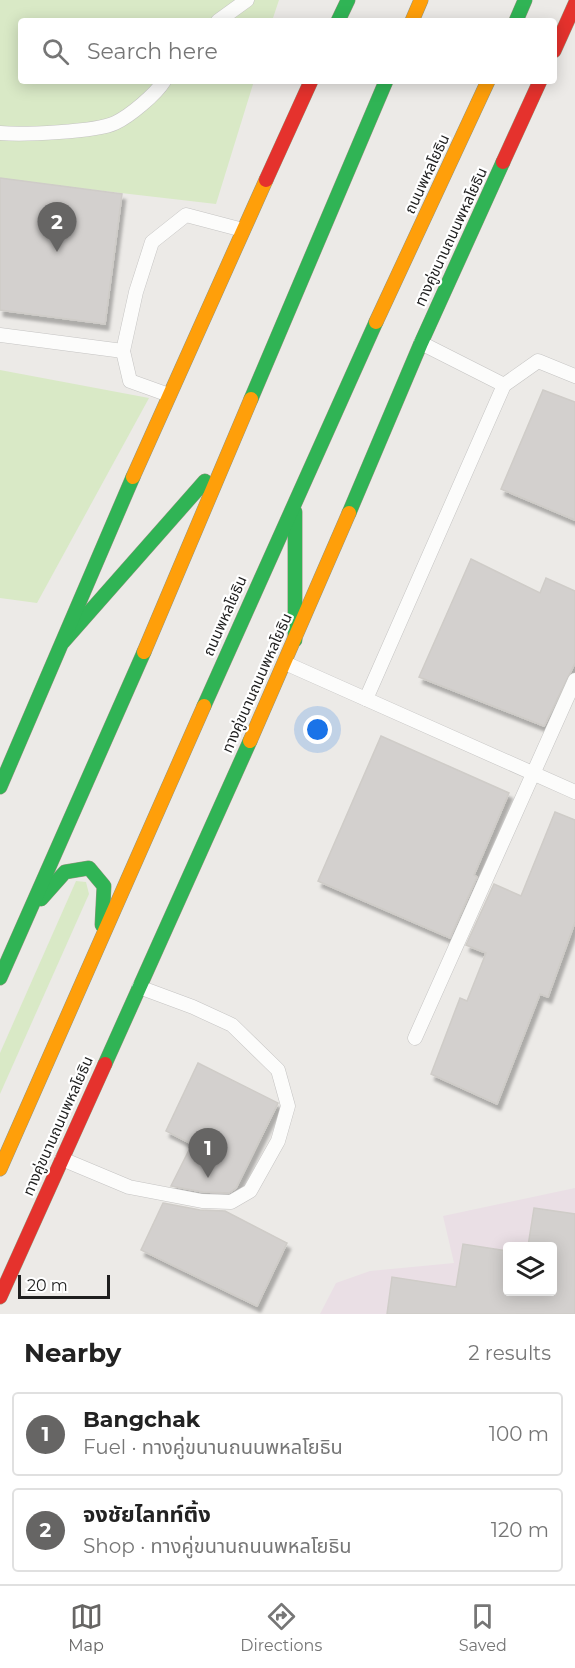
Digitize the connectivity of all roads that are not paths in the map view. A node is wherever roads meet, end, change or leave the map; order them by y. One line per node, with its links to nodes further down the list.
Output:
1 (247, 0): 6 (lane)
2 (346, 0): 7 (main road)
3 (421, 0): 8 (main road)
4 (525, 0): 9 (main road)
5 (575, 4): 10 (main road)
6 (222, 18)
7 (339, 18)
8 (413, 18)
9 (517, 18)
10 (557, 44)
11 (162, 84): 16 (lane)
12 (309, 84): 17 (main road)
13 (386, 84): 24 (main road)
14 (487, 84): 25 (main road, ถนนพหลโยธิน)
15 (539, 84): 19 (main road, ทางคู่ขนานถนนพหลโยธิน)
16 (0, 133)
17 (243, 230): 20 (lane); 23 (main road)
18 (0, 335): 20 (lane)
19 (421, 343): 22 (lane); 26 (main road, ทางคู่ขนานถนนพหลโยธิน)
20 (123, 351): 23 (lane)
21 (575, 376): 22 (lane)
22 (504, 385): 30 (lane)
23 (169, 395): 27 (main road)
24 (224, 459): 27 (main road); 34 (main road)
25 (295, 498): 26 (main road); 35 (main road, ถนนพหลโยธิน)
26 (295, 640): 28 (main road, ทางคู่ขนานถนนพหลโยธิน)
27 (63, 642): 32 (main road)
28 (285, 663): 30 (lane); 37 (main road, ทางคู่ขนานถนนพหลโยธิน)
29 (575, 680): 31 (lane)
30 (366, 699): 31 (lane)
31 (533, 772): 33 (lane); 38 (lane)
32 (0, 787)
33 (575, 792)
34 (30, 912): 35 (main road); 36 (main road)
35 (101, 941): 40 (main road, ถนนพหลโยธิน)
36 (0, 978)
37 (139, 987): 39 (main road, ทางคู่ขนานถนนพหลโยธิน); 39 (lane)
38 (415, 1038)
39 (62, 1159): 41 (main road, ทางคู่ขนานถนนพหลโยธิน)
40 (0, 1168)
41 (0, 1297)

